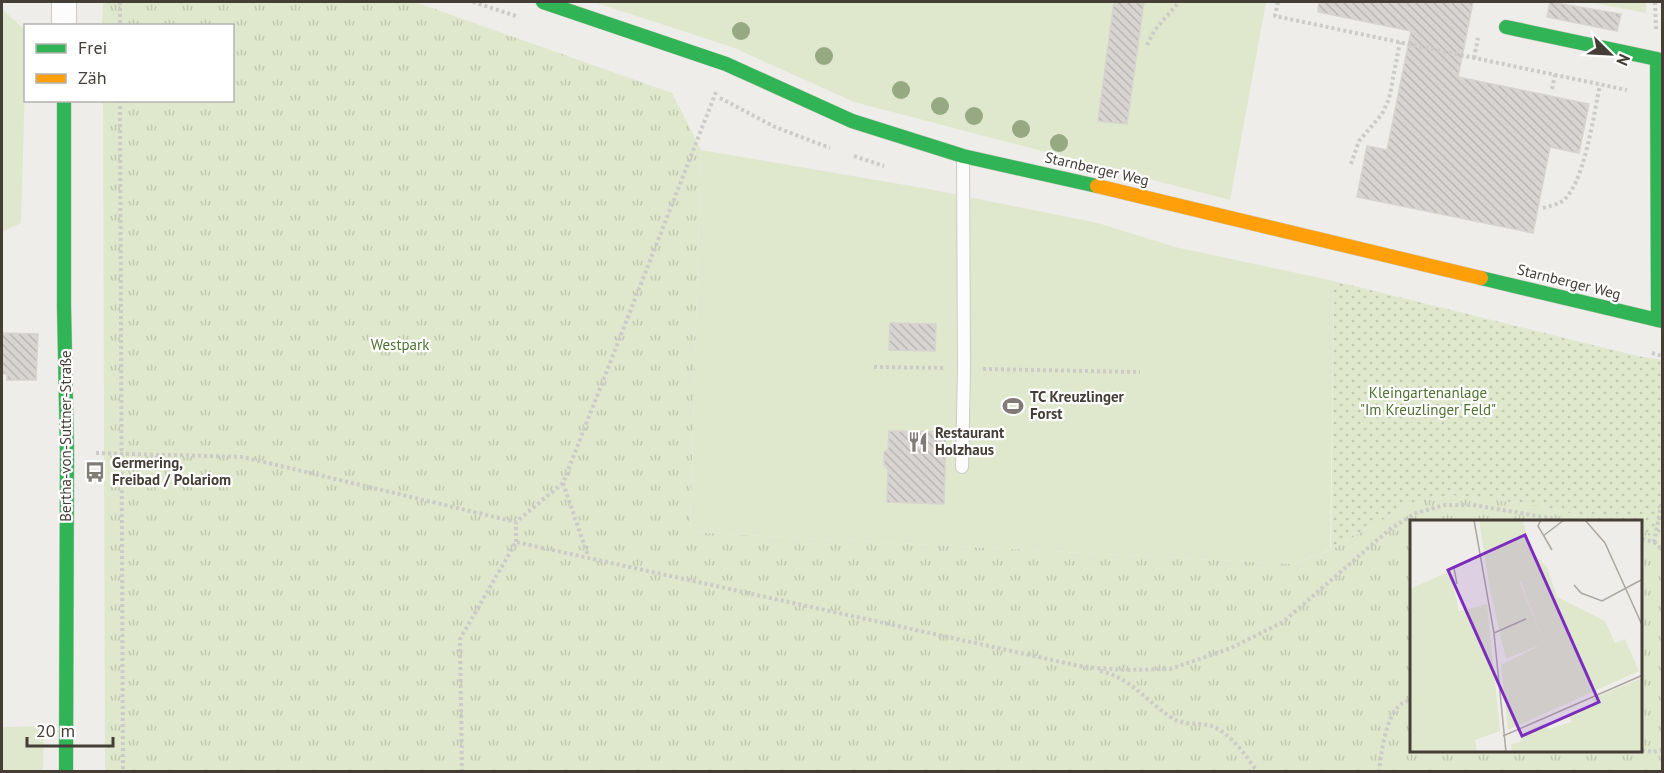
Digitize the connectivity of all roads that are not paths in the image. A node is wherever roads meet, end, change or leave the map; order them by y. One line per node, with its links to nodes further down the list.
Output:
1 (543, 2): 4 (street, Starnberger Weg)
2 (1506, 27): 5 (street, Starnberger Weg)
3 (64, 102): 7 (street, Bertha-von-Suttner-Straße)
4 (963, 156): 5 (street, Starnberger Weg); 6 (lane)
5 (1660, 321)
6 (962, 467)
7 (66, 771)

